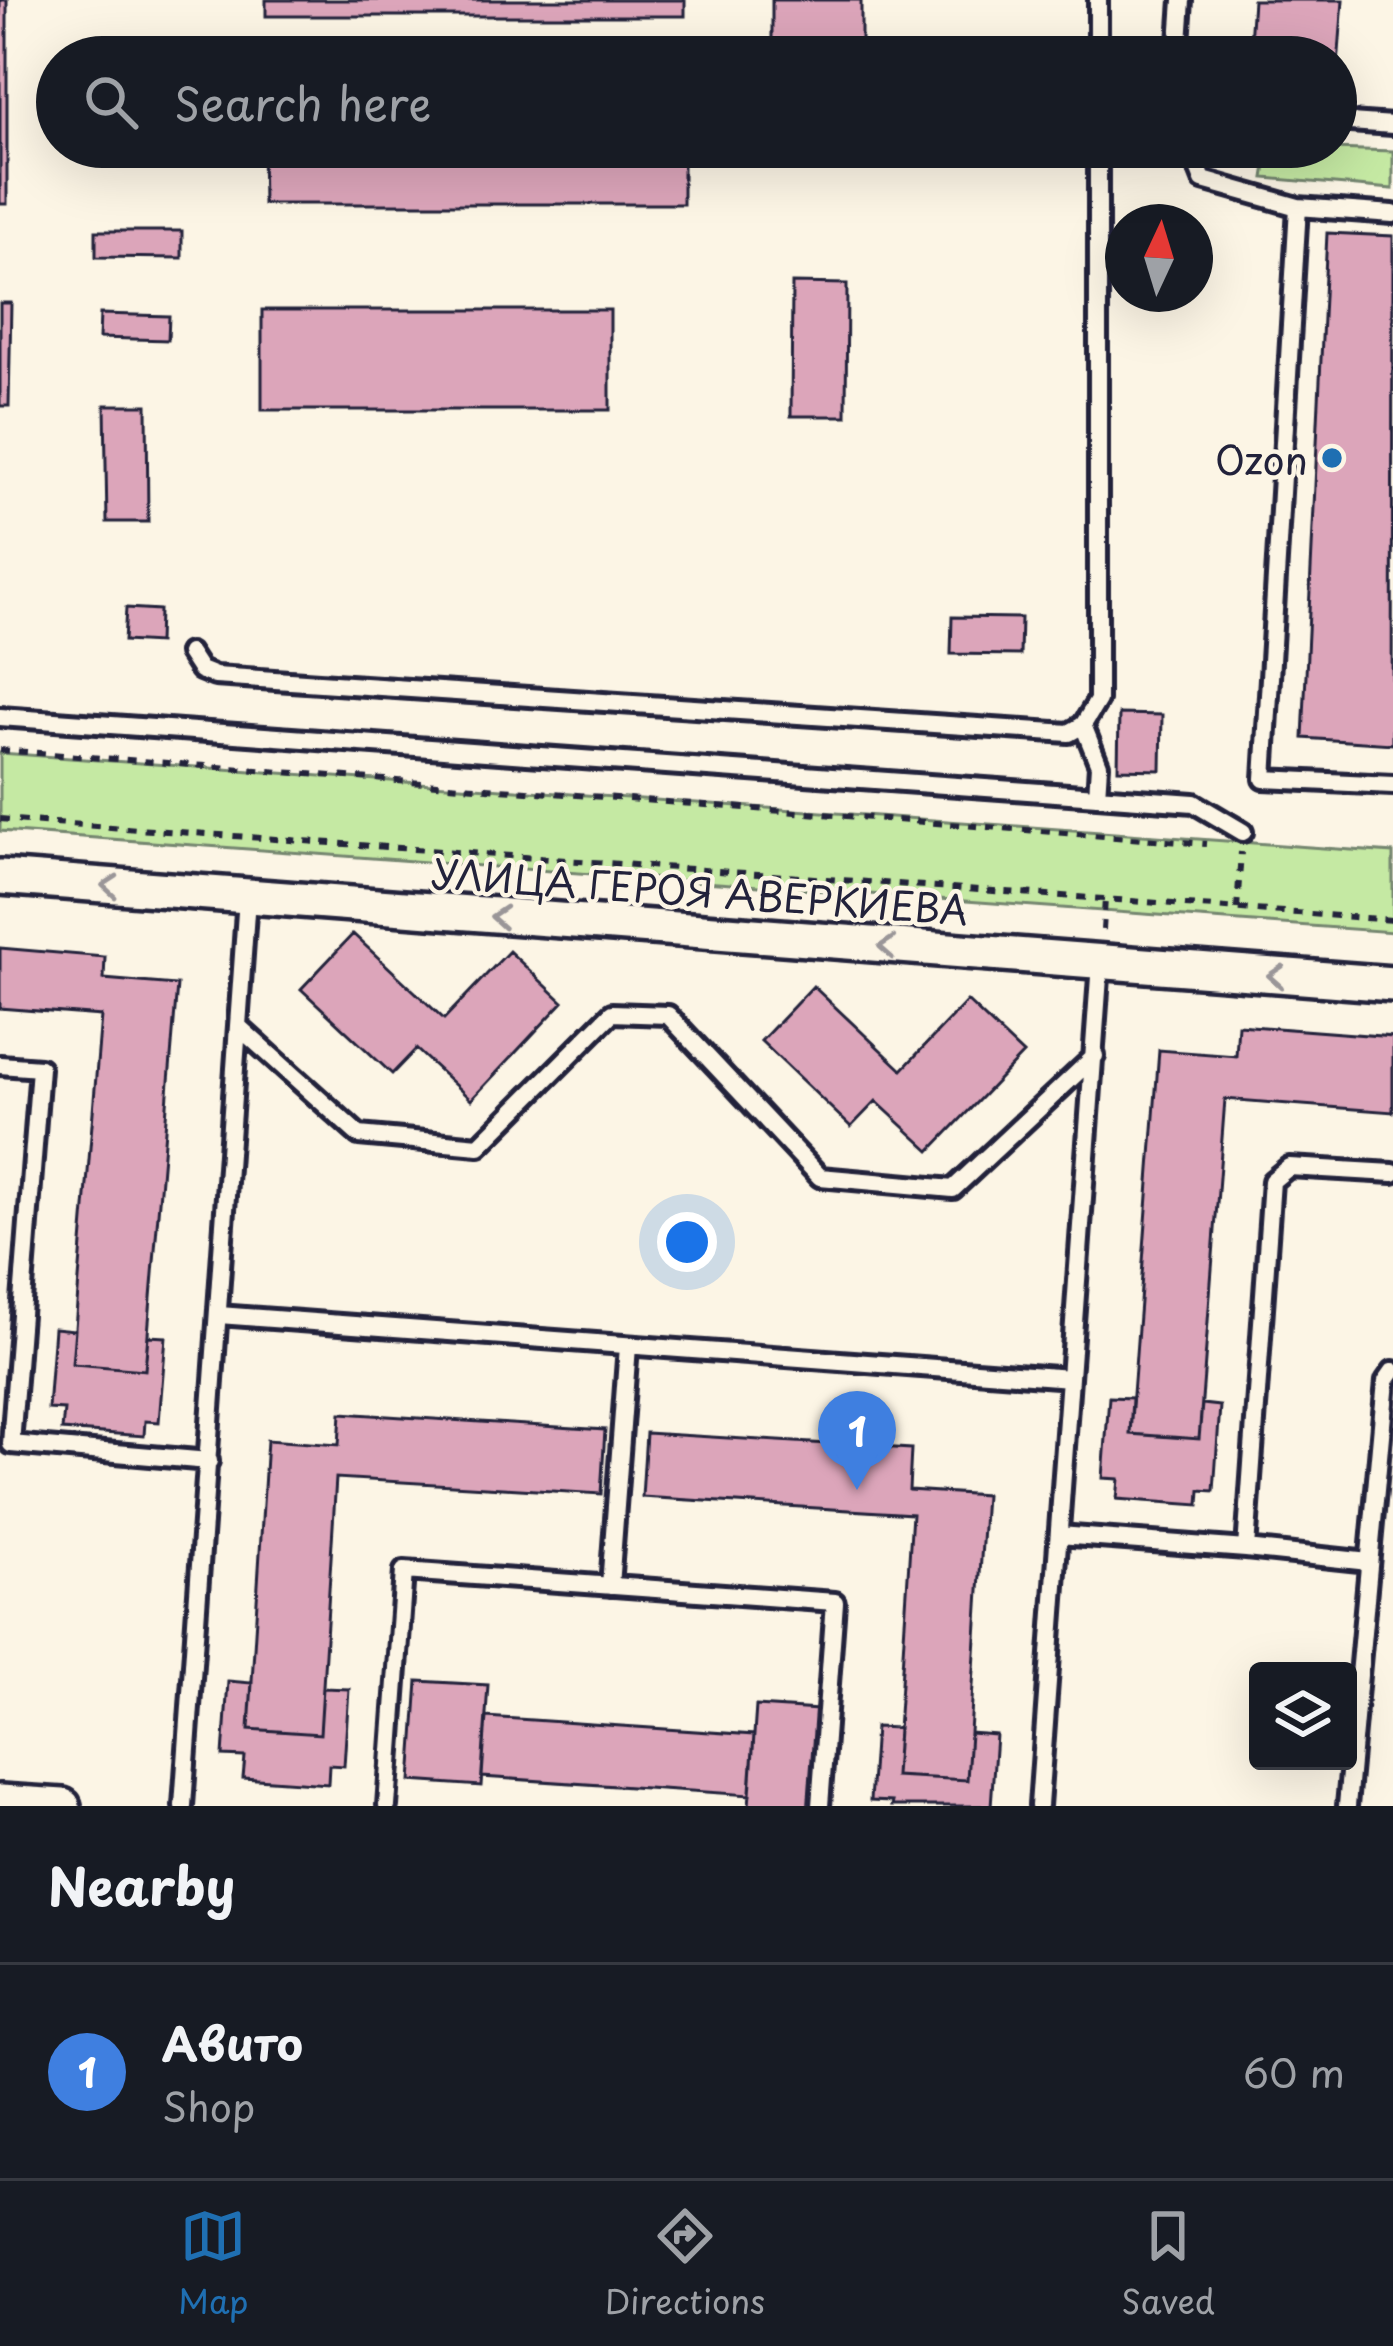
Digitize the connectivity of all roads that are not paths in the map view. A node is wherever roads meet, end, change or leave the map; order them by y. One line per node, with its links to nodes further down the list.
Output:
1 (1098, 0): 3 (lane)
2 (1182, 0): 4 (lane)
3 (1098, 36)
4 (1179, 36)
5 (1357, 122): 6 (lane)
6 (1393, 125)
7 (1098, 168): 13 (lane)
8 (1198, 168): 9 (lane)
9 (1298, 207): 10 (lane); 14 (lane)
10 (1393, 214)
11 (189, 653): 13 (lane)
12 (0, 717): 15 (lane)
13 (1082, 725): 15 (lane)
14 (1393, 784)
15 (1097, 796): 16 (lane)
16 (1243, 832)
17 (0, 877): 18 (street, УЛИЦА ГЕРОЯ АВЕРКИЕВА, one-way to 17)
18 (247, 898): 19 (street, УЛИЦА ГЕРОЯ АВЕРКИЕВА, one-way to 18); 21 (lane)
19 (1100, 963): 20 (street, УЛИЦА ГЕРОЯ АВЕРКИЕВА, one-way to 19); 22 (lane)
20 (1393, 984)
21 (238, 1027): 22 (lane); 25 (lane)
22 (1094, 1056): 28 (lane)
23 (0, 1065): 29 (lane)
24 (1393, 1173): 32 (lane)
25 (219, 1316): 26 (lane); 30 (lane)
26 (628, 1346): 28 (lane); 34 (lane)
27 (1393, 1371): 33 (lane)
28 (1070, 1378): 31 (lane)
29 (5, 1449): 30 (lane)
30 (209, 1461): 37 (lane)
31 (1059, 1535): 32 (lane); 40 (lane)
32 (1246, 1549): 33 (lane)
33 (1369, 1562): 41 (lane)
34 (610, 1586): 38 (lane); 39 (lane)
35 (0, 1802): 36 (street)
36 (63, 1806)
37 (183, 1806)
38 (387, 1806)
39 (820, 1806)
40 (1039, 1806)
41 (1346, 1806)

